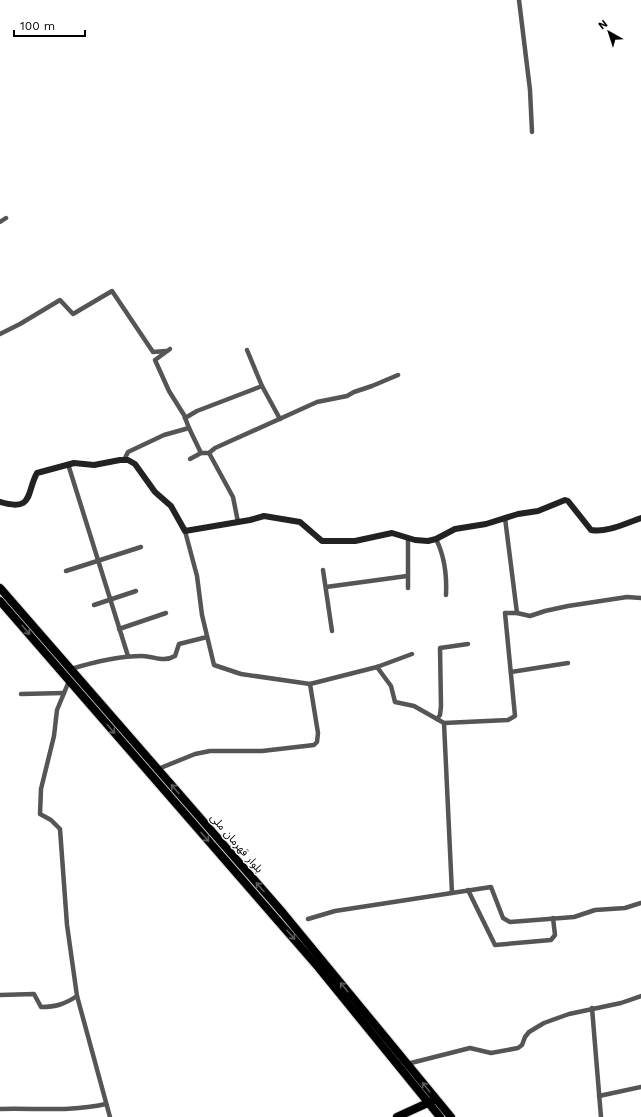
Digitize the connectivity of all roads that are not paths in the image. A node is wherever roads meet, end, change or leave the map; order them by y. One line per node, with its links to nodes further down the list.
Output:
1 (519, 0): 2 (street)
2 (532, 132)
3 (6, 218): 4 (street)
4 (0, 222)
5 (0, 334): 9 (street)
6 (247, 350): 8 (street)
7 (398, 376): 10 (street)
8 (262, 386): 9 (street); 10 (street)
9 (185, 418): 11 (street)
10 (280, 419): 12 (street)
11 (189, 428): 13 (street); 15 (street)
12 (209, 453): 13 (street); 20 (street)
13 (201, 454): 14 (street)
14 (190, 459)
15 (124, 460): 16 (street); 21 (street)
16 (68, 464): 17 (street); 25 (street)
17 (0, 502)
18 (505, 518): 19 (street); 23 (street); 39 (street)
19 (641, 518)
20 (238, 522): 21 (street); 22 (street)
21 (185, 531): 42 (street)
22 (408, 538): 23 (street); 28 (street)
23 (436, 539): 33 (street)
24 (141, 547): 25 (street)
25 (98, 560): 27 (street); 35 (street)
26 (323, 570): 29 (street)
27 (66, 571)
28 (407, 576): 29 (street); 31 (street)
29 (326, 587): 41 (street)
30 (0, 588): 48 (highway, بلوار قهرمان ملی)
31 (408, 588)
32 (136, 591): 35 (street)
33 (446, 595)
34 (641, 598): 39 (street)
35 (110, 600): 37 (street); 40 (street)
36 (0, 601): 50 (highway, بلوار قهرمان ملی, one-way to 50)
37 (94, 606)
38 (166, 613): 40 (street)
39 (516, 613): 49 (street)
40 (119, 629): 45 (street)
41 (332, 632)
42 (207, 637): 45 (street); 51 (street)
43 (468, 644): 54 (street)
44 (412, 654): 47 (street)
45 (128, 656): 48 (street)
46 (568, 663): 49 (street)
47 (377, 667): 51 (street); 54 (street)
48 (71, 669): 56 (highway, بلوار قهرمان ملی)
49 (511, 672): 55 (street)
50 (69, 681): 52 (street); 69 (highway, بلوار قهرمان ملی, one-way to 69)
51 (310, 684): 56 (street)
52 (64, 693): 53 (street); 63 (street)
53 (21, 694)
54 (437, 719): 55 (street)
55 (444, 723): 58 (street)
56 (158, 769): 66 (highway, بلوار قهرمان ملی, one-way to 56)
57 (468, 890): 58 (street); 60 (street); 60 (street)
58 (452, 893): 61 (street)
59 (641, 903): 60 (street)
60 (553, 918)
61 (308, 919)
62 (0, 994): 63 (street)
63 (77, 996): 70 (street)
64 (641, 996): 65 (street)
65 (592, 1008): 66 (street); 68 (street)
66 (407, 1064): 69 (highway, بلوار قهرمان ملی, one-way to 66)
67 (641, 1087): 68 (street)
68 (598, 1096): 76 (street)
69 (432, 1101): 73 (highway); 74 (highway, بلوار قهرمان ملی); 75 (highway, بلوار قهرمان ملی)
70 (106, 1104): 71 (street); 72 (street)
71 (0, 1109)
72 (110, 1117)
73 (397, 1117)
74 (440, 1117)
75 (451, 1117)
76 (601, 1117)

